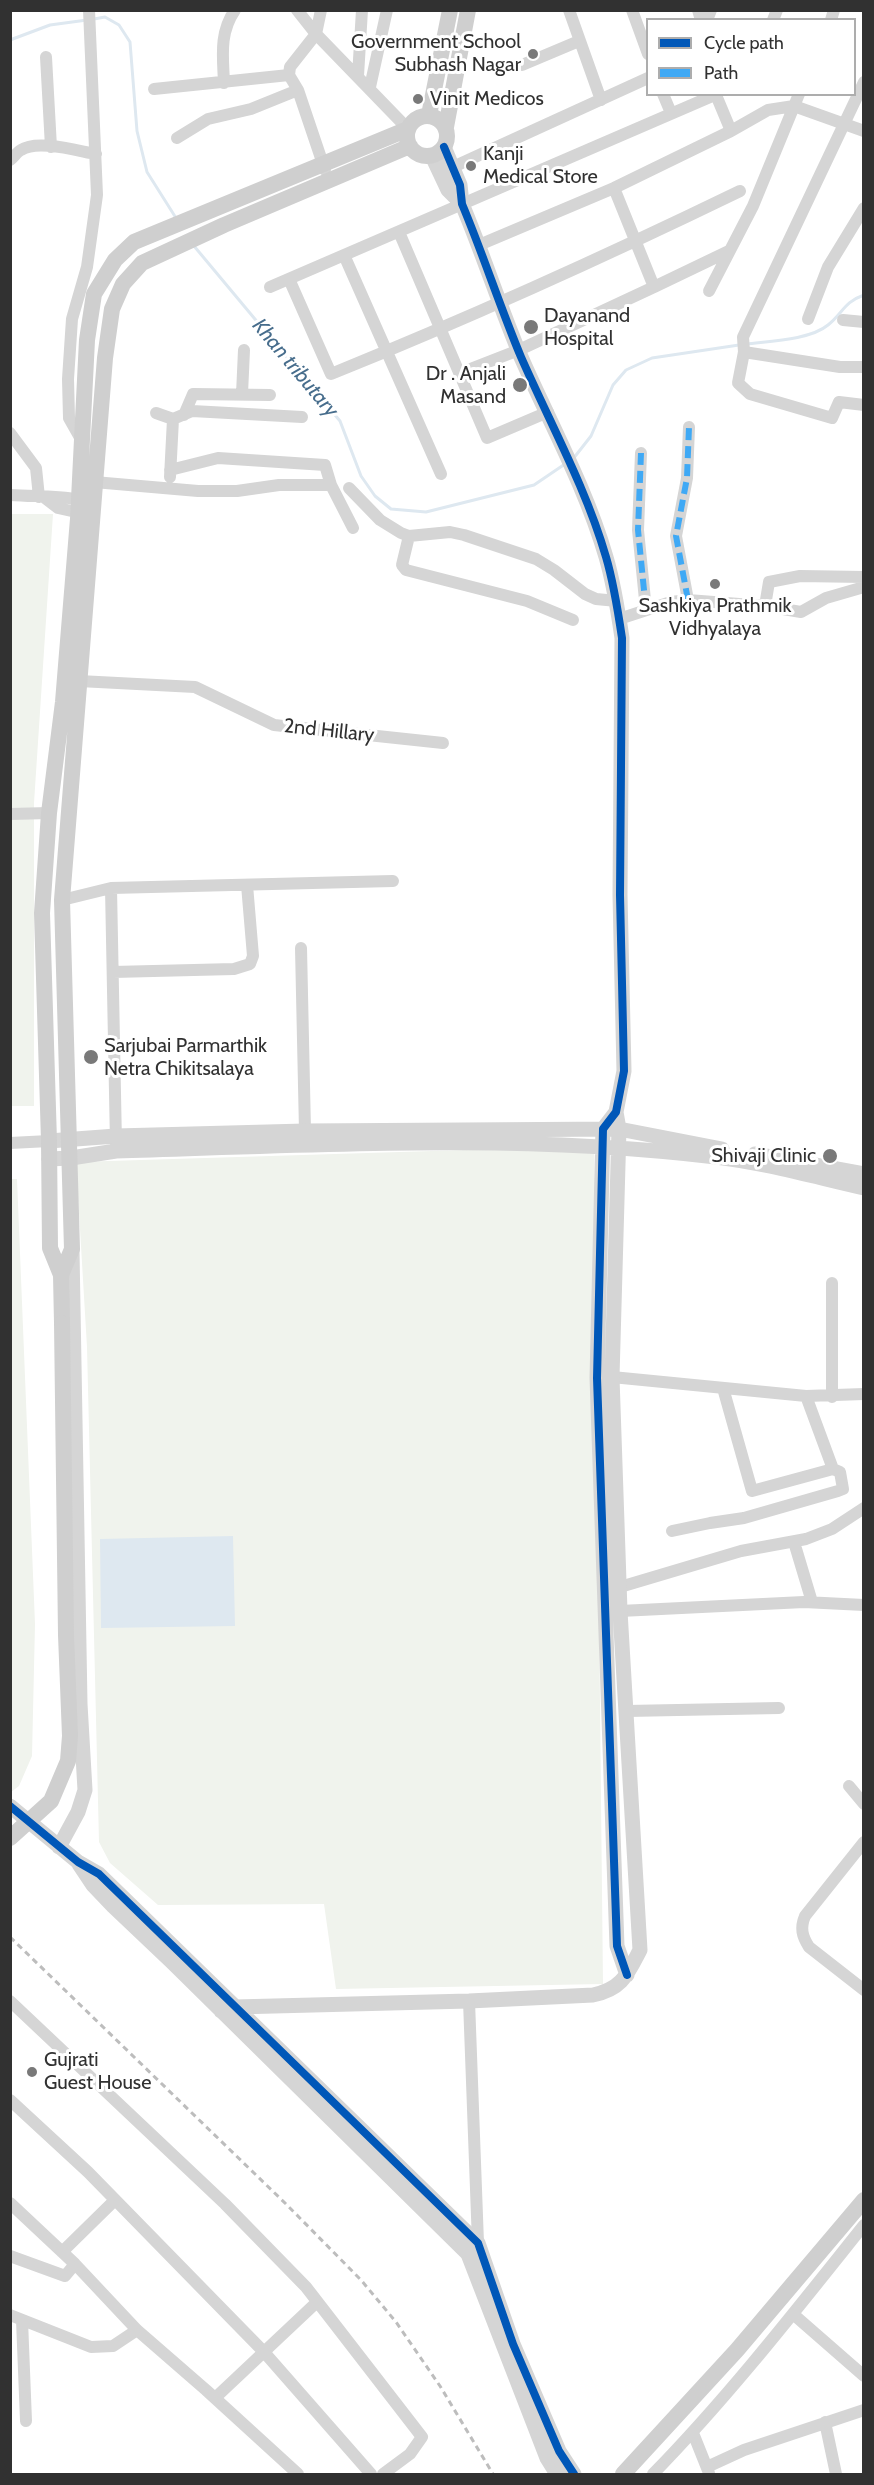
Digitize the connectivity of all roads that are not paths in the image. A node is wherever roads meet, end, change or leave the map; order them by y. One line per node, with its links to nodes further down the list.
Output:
1 (89, 10): 40 (street)
2 (235, 10): 20 (street)
3 (297, 10): 11 (street)
4 (321, 10): 11 (street)
5 (362, 10): 17 (street)
6 (387, 10): 21 (street)
7 (450, 10): 30 (main road)
8 (468, 10): 32 (main road)
9 (569, 10): 12 (street)
10 (633, 10): 13 (street)
11 (316, 34): 16 (street); 17 (street)
12 (579, 41): 15 (street); 27 (street)
13 (646, 48)
14 (46, 57): 38 (street)
15 (522, 65)
16 (289, 75): 20 (street); 23 (street)
17 (358, 76): 21 (street)
18 (646, 79): 27 (street)
19 (864, 82): 31 (street)
20 (224, 83): 22 (street)
21 (370, 87): 33 (street)
22 (154, 89)
23 (298, 90): 36 (street); 42 (street)
24 (664, 96): 29 (street)
25 (714, 96): 29 (street)
26 (716, 96): 34 (street)
27 (601, 100): 43 (street)
28 (797, 100): 31 (street); 34 (street); 52 (street)
29 (671, 113): 47 (street)
30 (429, 116): 32 (main road); 33 (main road)
31 (843, 122): 35 (street); 63 (street)
32 (446, 127): 39 (main road)
33 (408, 129): 37 (main road); 42 (main road)
34 (731, 131): 45 (street)
35 (864, 131)
36 (177, 138)
37 (410, 146): 39 (main road); 44 (main road)
38 (51, 147): 40 (street); 41 (street)
39 (438, 152): 43 (street); 47 (street)
40 (96, 154): 78 (street)
41 (10, 160)
42 (323, 164): 44 (street); 78 (main road)
43 (453, 167): 47 (street)
44 (329, 180): 82 (main road)
45 (614, 188): 50 (street); 51 (street)
46 (740, 191): 50 (street)
47 (462, 204): 49 (street); 51 (street)
48 (864, 207): 59 (street)
49 (399, 232): 53 (street); 62 (street)
50 (636, 241): 56 (street); 58 (street)
51 (479, 245): 58 (street)
52 (729, 251): 56 (street); 57 (street)
53 (344, 255): 54 (street); 66 (street)
54 (289, 279): 55 (street); 66 (street)
55 (270, 286)
56 (654, 287): 65 (street)
57 (709, 291)
58 (501, 301): 62 (street); 65 (street)
59 (808, 319)
60 (843, 320): 61 (street)
61 (864, 322)
62 (441, 329): 66 (street); 68 (street)
63 (743, 347): 67 (street); 71 (street)
64 (244, 350): 69 (street)
65 (519, 350): 68 (street); 72 (street)
66 (386, 352): 81 (street)
67 (864, 367)
68 (460, 374): 72 (street)
69 (242, 394): 70 (street); 74 (street)
70 (270, 395)
71 (864, 405)
72 (548, 412): 94 (street)
73 (156, 413): 74 (street)
74 (178, 417): 75 (street); 80 (street)
75 (302, 417)
76 (689, 427): 93 (street)
77 (10, 433): 87 (street)
78 (82, 441): 88 (main road)
79 (641, 453): 96 (street)
80 (170, 470): 83 (street); 84 (street)
81 (441, 474)
82 (94, 482): 84 (street); 88 (main road)
83 (331, 485): 84 (street); 89 (street)
84 (169, 487)
85 (349, 488): 90 (street)
86 (10, 495): 87 (street)
87 (42, 498): 88 (street)
88 (86, 508): 99 (main road); 101 (main road)
89 (353, 528)
90 (409, 536): 94 (street); 98 (street)
91 (864, 577): 95 (street)
92 (864, 586): 95 (street)
93 (688, 600): 95 (street); 96 (street)
94 (617, 601): 97 (street)
95 (765, 606)
96 (646, 610): 97 (street)
97 (619, 619): 109 (street)
98 (573, 620)
99 (78, 681): 100 (street, 2nd Hillary); 106 (main road)
100 (443, 743)
101 (49, 813): 102 (street); 114 (main road)
102 (10, 814)
103 (393, 881): 104 (street)
104 (247, 885): 105 (street); 108 (street)
105 (111, 888): 106 (street); 108 (street)
106 (62, 900): 113 (main road)
107 (301, 948): 112 (street)
108 (113, 972): 116 (street)
109 (616, 1112): 110 (street); 111 (street)
110 (603, 1130): 111 (street); 112 (street); 117 (street)
111 (619, 1130): 118 (street); 121 (street)
112 (305, 1131): 116 (street)
113 (70, 1139): 114 (street); 116 (street); 119 (main road)
114 (49, 1141): 115 (street); 120 (main road)
115 (10, 1143)
116 (116, 1144): 117 (street); 119 (street)
117 (602, 1147): 118 (street); 147 (street)
118 (618, 1147): 122 (street); 126 (street)
119 (71, 1158): 120 (street); 123 (main road)
120 (50, 1159): 124 (main road)
121 (864, 1174)
122 (864, 1188)
123 (72, 1249): 124 (main road); 146 (street)
124 (62, 1275): 144 (main road, bridge)
125 (832, 1284): 130 (street)
126 (612, 1377): 127 (street); 135 (street)
127 (723, 1388): 129 (street); 131 (street)
128 (864, 1394): 130 (street)
129 (806, 1396): 130 (street); 131 (street)
130 (832, 1396)
131 (832, 1469): 133 (street)
132 (864, 1508): 134 (street)
133 (672, 1532)
134 (794, 1542): 135 (street); 136 (street)
135 (620, 1587): 138 (street)
136 (812, 1602): 137 (street); 138 (street)
137 (864, 1605)
138 (620, 1611): 140 (street)
139 (779, 1708): 140 (street)
140 (627, 1711): 147 (street)
141 (849, 1786): 142 (street)
142 (864, 1804)
143 (10, 1806): 146 (street)
144 (10, 1838)
145 (864, 1842): 148 (street)
146 (59, 1847): 151 (street)
147 (627, 1976): 150 (street)
148 (864, 1990)
149 (10, 2001): 161 (street)
150 (469, 2001): 151 (street); 157 (street)
151 (228, 2009): 157 (street)
152 (10, 2100): 153 (street)
153 (115, 2200): 158 (street); 165 (street)
154 (864, 2200): 179 (main road)
155 (10, 2203): 158 (street)
156 (864, 2224): 162 (street)
157 (473, 2249): 177 (street); 178 (street)
158 (63, 2252): 160 (street)
159 (10, 2256): 160 (street)
160 (75, 2264): 164 (street)
161 (317, 2302): 165 (street); 176 (street)
162 (793, 2313): 166 (street); 171 (street)
163 (16, 2318): 164 (street); 169 (street)
164 (137, 2331): 167 (street)
165 (264, 2352): 167 (street); 175 (street)
166 (864, 2376)
167 (215, 2398): 174 (street)
168 (864, 2410): 170 (street)
169 (26, 2421)
170 (825, 2422): 172 (street); 180 (street)
171 (693, 2433): 172 (street); 173 (street)
172 (709, 2471)
173 (655, 2474)
174 (298, 2475)
175 (371, 2475)
176 (383, 2475)
177 (557, 2475)
178 (574, 2475)
179 (623, 2475)
180 (837, 2475)

